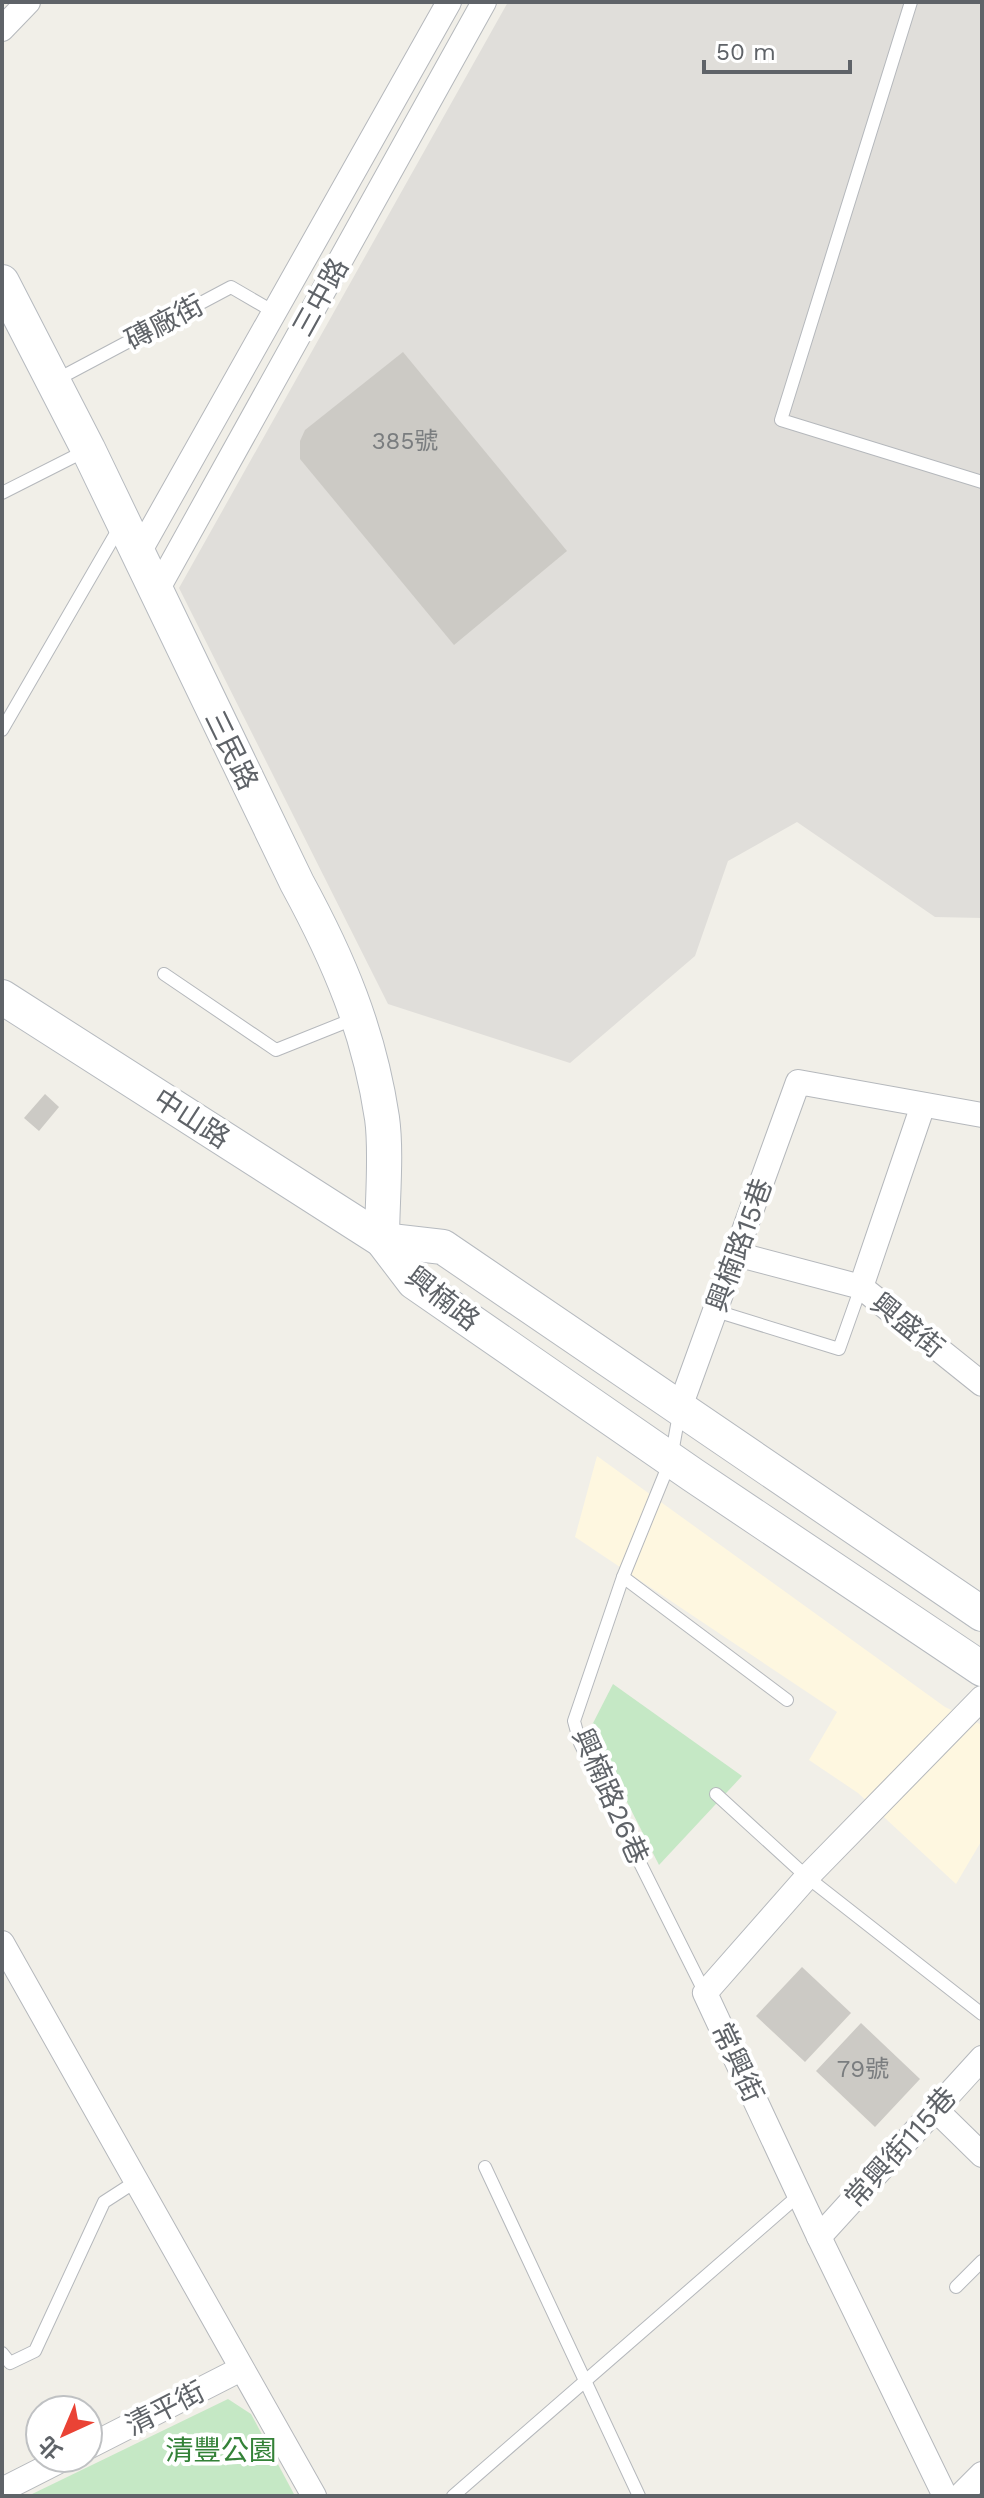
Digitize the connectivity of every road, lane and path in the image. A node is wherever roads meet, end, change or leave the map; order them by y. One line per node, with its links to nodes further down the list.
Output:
1 (28, 2): 5 (street)
2 (449, 2): 7 (street)
3 (484, 2): 14 (street, 三中路)
4 (911, 2): 10 (lane)
5 (2, 29)
6 (6, 301): 8 (street, 三民路)
7 (274, 312): 8 (lane, 磚廠街); 13 (street)
8 (53, 381): 9 (street, 三民路)
9 (88, 449): 11 (lane); 12 (street, 三民路)
10 (982, 482)
11 (2, 493)
12 (122, 521): 13 (street, 三民路); 15 (lane)
13 (138, 554): 14 (street, 三民路)
14 (156, 592): 18 (street, 三民路)
15 (2, 730)
16 (164, 974): 18 (lane)
17 (2, 997): 21 (street, 中山路)
18 (359, 1017): 21 (street, 三民路)
19 (923, 1105): 20 (street); 22 (street, 興楠路15巷); 23 (street)
20 (982, 1115)
21 (382, 1240): 26 (street, 興楠路); 27 (street, 興楠路)
22 (736, 1254): 23 (street, 興盛街); 24 (street, 興楠路15巷)
23 (861, 1287): 24 (lane); 25 (street, 興盛街)
24 (716, 1311): 26 (street, 興楠路15巷)
25 (980, 1379)
26 (680, 1407): 27 (lane, 興楠路26巷); 29 (street, 興楠路)
27 (671, 1459): 28 (lane, 興楠路26巷); 30 (street, 興楠路)
28 (623, 1577): 32 (lane); 36 (lane, 興楠路26巷)
29 (982, 1614)
30 (982, 1669)
31 (982, 1698): 34 (street, 常興街)
32 (787, 1700)
33 (716, 1794): 34 (lane)
34 (807, 1877): 36 (street, 常興街); 37 (lane)
35 (2, 1943): 42 (street)
36 (705, 1993): 43 (street, 常興街)
37 (982, 2014)
38 (982, 2058): 39 (street, 常興街115巷)
39 (935, 2109): 40 (street); 44 (street, 常興街115巷)
40 (982, 2155)
41 (485, 2167): 49 (lane)
42 (135, 2182): 47 (lane); 48 (street)
43 (799, 2195): 44 (street, 常興街); 49 (lane)
44 (819, 2237): 57 (street, 常興街)
45 (982, 2261): 46 (lane)
46 (956, 2287)
47 (2, 2353)
48 (241, 2369): 50 (street, 清平街); 54 (street)
49 (586, 2379): 55 (lane); 56 (lane)
50 (104, 2439)
51 (38, 2474): 53 (street)
52 (982, 2474): 58 (street)
53 (11, 2490)
54 (314, 2496)
55 (453, 2496)
56 (639, 2496)
57 (945, 2496)
58 (960, 2496)

